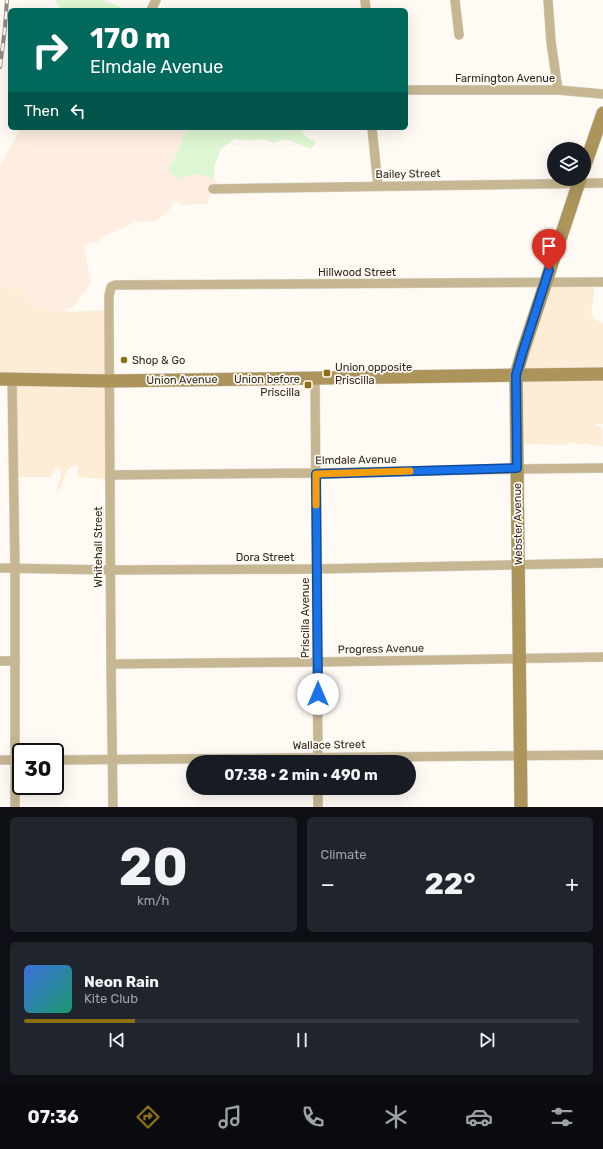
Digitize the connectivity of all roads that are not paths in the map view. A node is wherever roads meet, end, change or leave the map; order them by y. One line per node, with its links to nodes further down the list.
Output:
1 (455, 0): 3 (street)
2 (548, 0): 5 (street)
3 (459, 35)
4 (408, 90): 5 (street, Farmington Avenue)
5 (558, 90): 6 (street, Farmington Avenue)
6 (603, 94)
7 (603, 113): 9 (street)
8 (372, 130): 13 (street)
9 (591, 148)
10 (547, 182): 13 (street, Bailey Street)
11 (591, 182): 12 (street, Bailey Street)
12 (603, 184)
13 (378, 186): 15 (street, Bailey Street)
14 (578, 186): 16 (street, Webster Avenue)
15 (213, 189)
16 (546, 282): 17 (street, Hillwood Street); 18 (street, Hillwood Street); 20 (street, Webster Avenue)
17 (603, 282)
18 (112, 287): 23 (street, Whitehall Street)
19 (603, 374): 20 (street, Union Avenue)
20 (516, 375): 21 (street, Union Avenue); 24 (street, Webster Avenue)
21 (316, 378): 23 (street, Union Avenue); 26 (street, Priscilla Avenue)
22 (6, 379): 23 (street, Union Avenue); 31 (street)
23 (109, 381): 27 (street, Whitehall Street)
24 (517, 468): 25 (street, Elmdale Avenue); 26 (street, Elmdale Avenue); 28 (street, Webster Avenue)
25 (603, 468)
26 (316, 474): 27 (street, Elmdale Avenue); 32 (street, Priscilla Avenue)
27 (110, 475): 33 (street, Whitehall Street)
28 (518, 564): 29 (street, Dora Street); 32 (street, Dora Street); 35 (street, Webster Avenue)
29 (603, 564)
30 (0, 568): 31 (street, Dora Street)
31 (15, 568): 33 (street, Dora Street); 37 (street)
32 (317, 568): 33 (street, Dora Street); 38 (street, Priscilla Avenue)
33 (110, 570): 39 (street, Whitehall Street)
34 (603, 657): 35 (street, Progress Avenue)
35 (520, 659): 38 (street, Progress Avenue); 43 (street, Webster Avenue)
36 (0, 661): 37 (street)
37 (15, 662): 40 (street)
38 (318, 662): 39 (street, Progress Avenue); 41 (street, Priscilla Avenue)
39 (111, 664): 48 (street, Whitehall Street)
40 (17, 743)
41 (318, 755)
42 (603, 755): 43 (street, Wallace Street)
43 (520, 756): 44 (street, Wallace Street); 55 (street, Webster Avenue)
44 (416, 758)
45 (0, 760): 46 (street)
46 (12, 760)
47 (64, 760): 48 (street, Wallace Street)
48 (112, 760): 49 (street, Wallace Street); 53 (street, Whitehall Street)
49 (186, 760)
50 (16, 795): 52 (street)
51 (318, 795): 54 (street)
52 (15, 807)
53 (113, 807)
54 (318, 807)
55 (521, 807)

